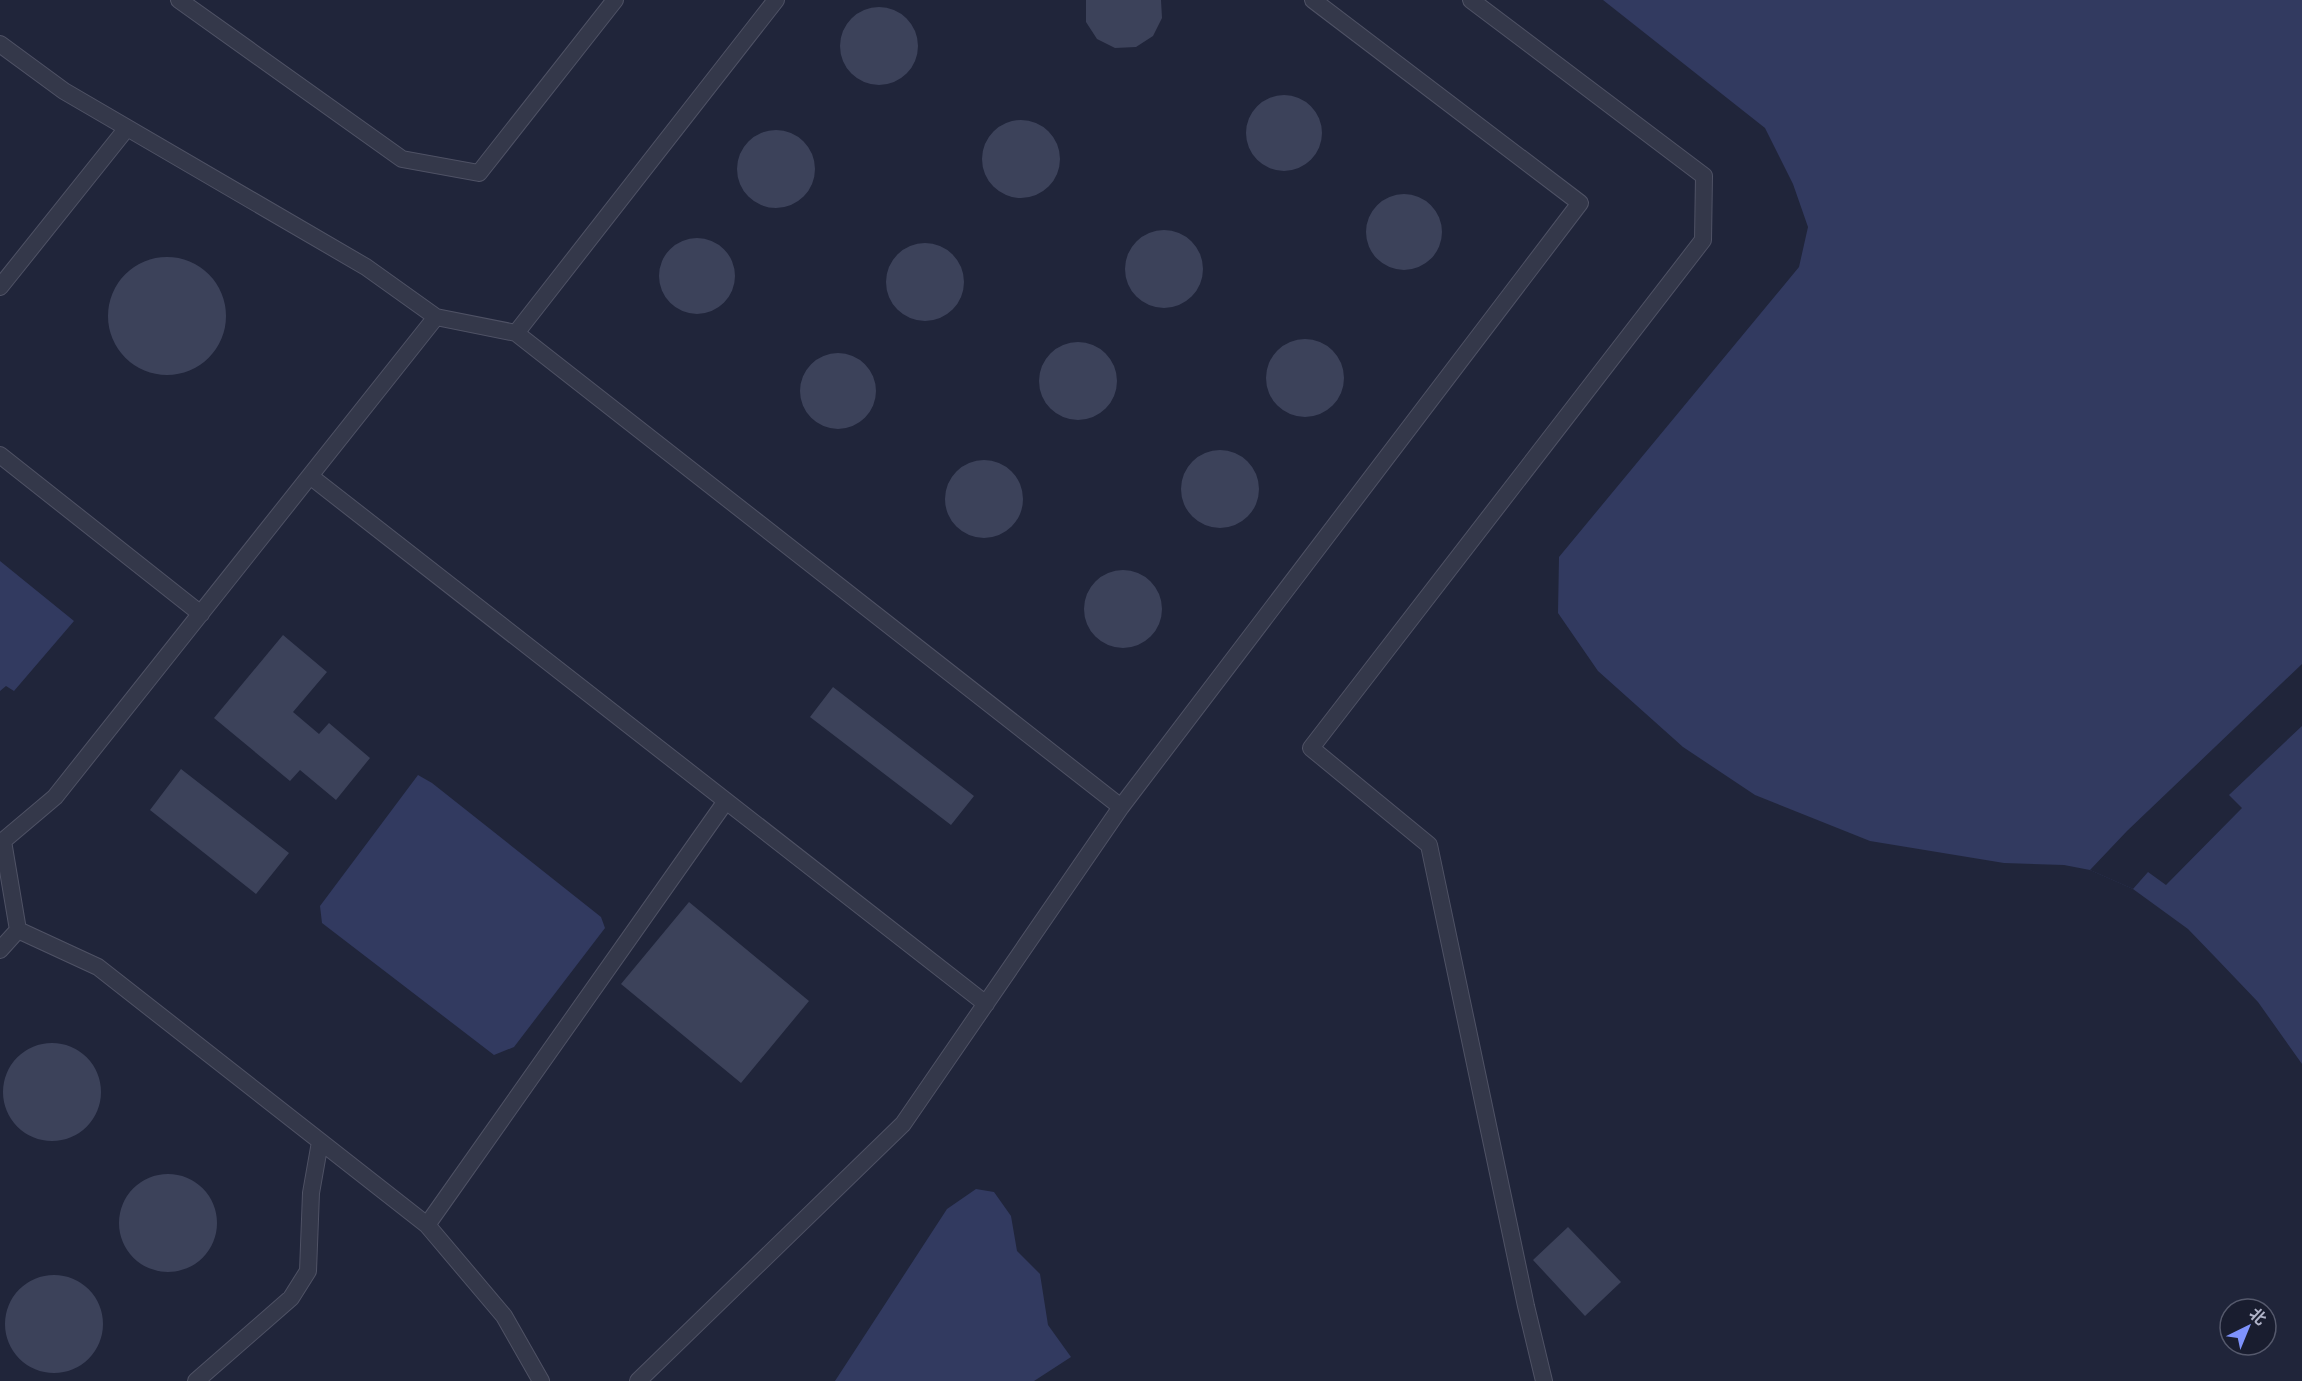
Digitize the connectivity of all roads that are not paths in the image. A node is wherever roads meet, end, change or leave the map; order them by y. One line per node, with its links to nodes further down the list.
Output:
1 (179, 0): 2 (lane)
2 (615, 0)
3 (776, 0): 10 (lane)
4 (1313, 0): 15 (lane)
5 (1471, 0): 25 (lane)
6 (0, 44): 7 (lane)
7 (127, 128): 8 (lane); 9 (lane)
8 (0, 287)
9 (436, 317): 10 (lane); 12 (lane)
10 (516, 333): 15 (lane)
11 (0, 454): 13 (lane)
12 (310, 476): 13 (lane); 14 (lane)
13 (201, 614): 16 (lane)
14 (726, 801): 19 (lane); 21 (lane)
15 (1121, 807): 19 (lane)
16 (2, 839): 17 (lane)
17 (18, 930): 18 (lane); 20 (lane)
18 (0, 950)
19 (986, 1004): 24 (lane)
20 (320, 1142): 21 (lane); 22 (lane)
21 (427, 1226): 23 (lane)
22 (196, 1381)
23 (541, 1381)
24 (638, 1381)
25 (1544, 1381)

